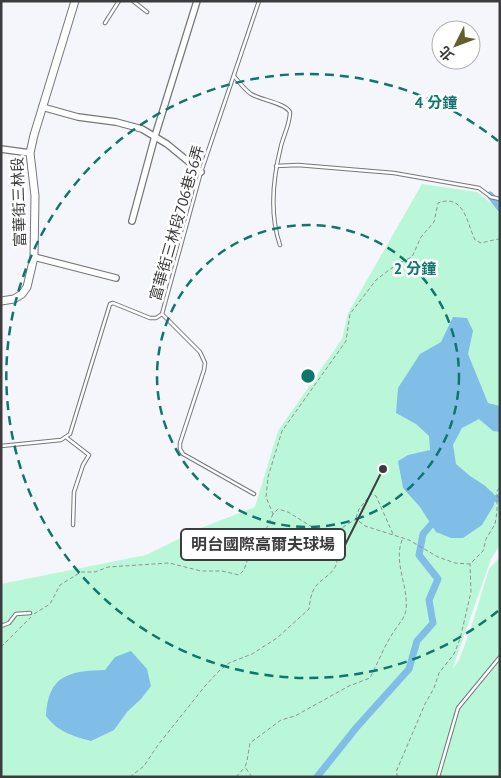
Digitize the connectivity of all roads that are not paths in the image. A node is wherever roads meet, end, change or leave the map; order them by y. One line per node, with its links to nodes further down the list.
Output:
1 (75, 1): 9 (street, 富華街三林段)
2 (119, 1): 7 (lane)
3 (133, 1): 6 (lane)
4 (197, 1): 10 (street)
5 (259, 1): 8 (lane, 富華街三林段706巷56弄)
6 (147, 12)
7 (105, 23)
8 (234, 76): 13 (lane); 14 (lane, 富華街三林段706巷56弄)
9 (42, 107): 10 (street); 12 (street, 富華街三林段)
10 (155, 136): 14 (street); 16 (street)
11 (1, 149): 12 (street)
12 (30, 153): 18 (street, 富華街三林段)
13 (276, 166): 15 (lane); 17 (lane)
14 (201, 172): 21 (lane, 富華街三林段706巷56弄)
15 (500, 199)
16 (132, 221)
17 (280, 245)
18 (34, 256): 19 (street); 20 (street, 富華街三林段)
19 (116, 278)
20 (1, 301)
21 (162, 314): 22 (lane, 富華街三林段706巷56弄); 24 (lane)
22 (67, 438): 23 (lane); 25 (lane)
23 (1, 446)
24 (254, 494)
25 (73, 525)
26 (30, 614): 27 (lane)
27 (1, 626)
28 (500, 658): 29 (lane)
29 (438, 777)

